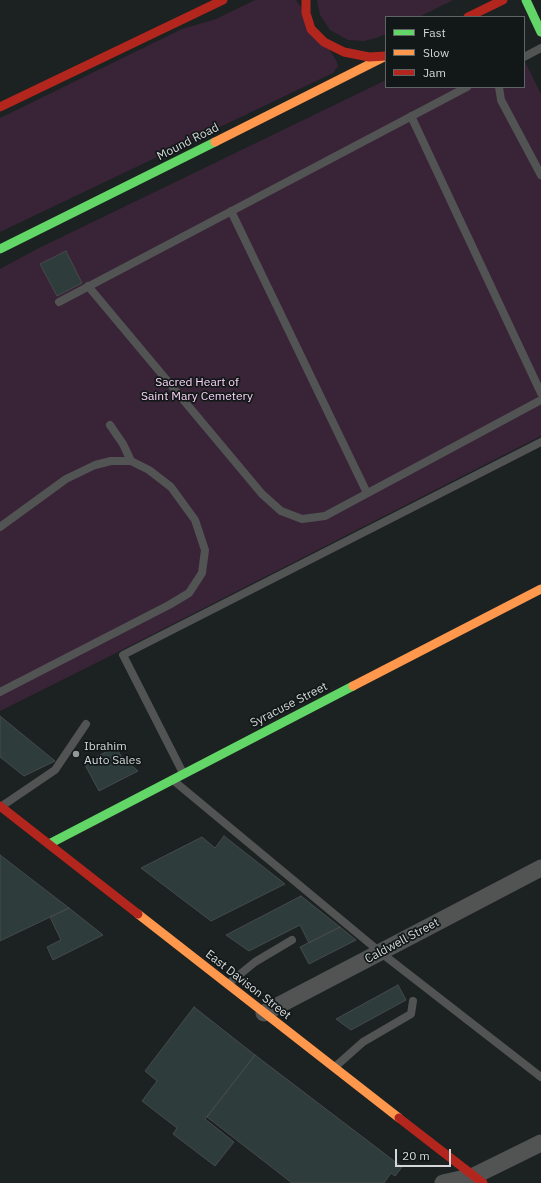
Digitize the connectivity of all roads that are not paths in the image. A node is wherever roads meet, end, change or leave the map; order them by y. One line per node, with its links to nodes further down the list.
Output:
1 (223, 0): 13 (main road)
2 (306, 0): 8 (main road)
3 (503, 0): 5 (main road)
4 (526, 0): 6 (main road)
5 (470, 16)
6 (541, 32)
7 (541, 48): 10 (lane)
8 (385, 56)
9 (385, 56): 17 (main road, Mound Road)
10 (525, 56)
11 (465, 88): 14 (lane)
12 (499, 88): 15 (lane)
13 (0, 107)
14 (411, 116): 16 (lane); 20 (lane)
15 (541, 175)
16 (231, 211): 18 (lane); 25 (lane)
17 (0, 249)
18 (88, 286): 19 (lane); 25 (lane)
19 (59, 302)
20 (541, 393)
21 (541, 400): 25 (lane)
22 (110, 425): 24 (lane)
23 (541, 442): 30 (lane)
24 (131, 460): 26 (lane); 28 (lane)
25 (367, 493)
26 (0, 527)
27 (541, 589): 30 (main road, Syracuse Street)
28 (0, 692)
29 (86, 724): 32 (lane)
30 (184, 774): 31 (main road, Syracuse Street)
31 (172, 779): 33 (main road, Syracuse Street); 36 (lane)
32 (1, 806): 33 (main road, East Davison Street)
33 (49, 844): 37 (main road, East Davison Street)
34 (541, 868): 36 (street, Caldwell Street)
35 (292, 940): 37 (lane)
36 (380, 952): 39 (street, Caldwell Street); 41 (lane)
37 (227, 984): 39 (main road, East Davison Street)
38 (413, 1001): 40 (lane)
39 (264, 1013): 40 (main road, East Davison Street)
40 (334, 1068): 43 (main road, East Davison Street)
41 (541, 1077)
42 (541, 1143): 43 (street)
43 (478, 1179): 44 (street)
44 (443, 1183)

